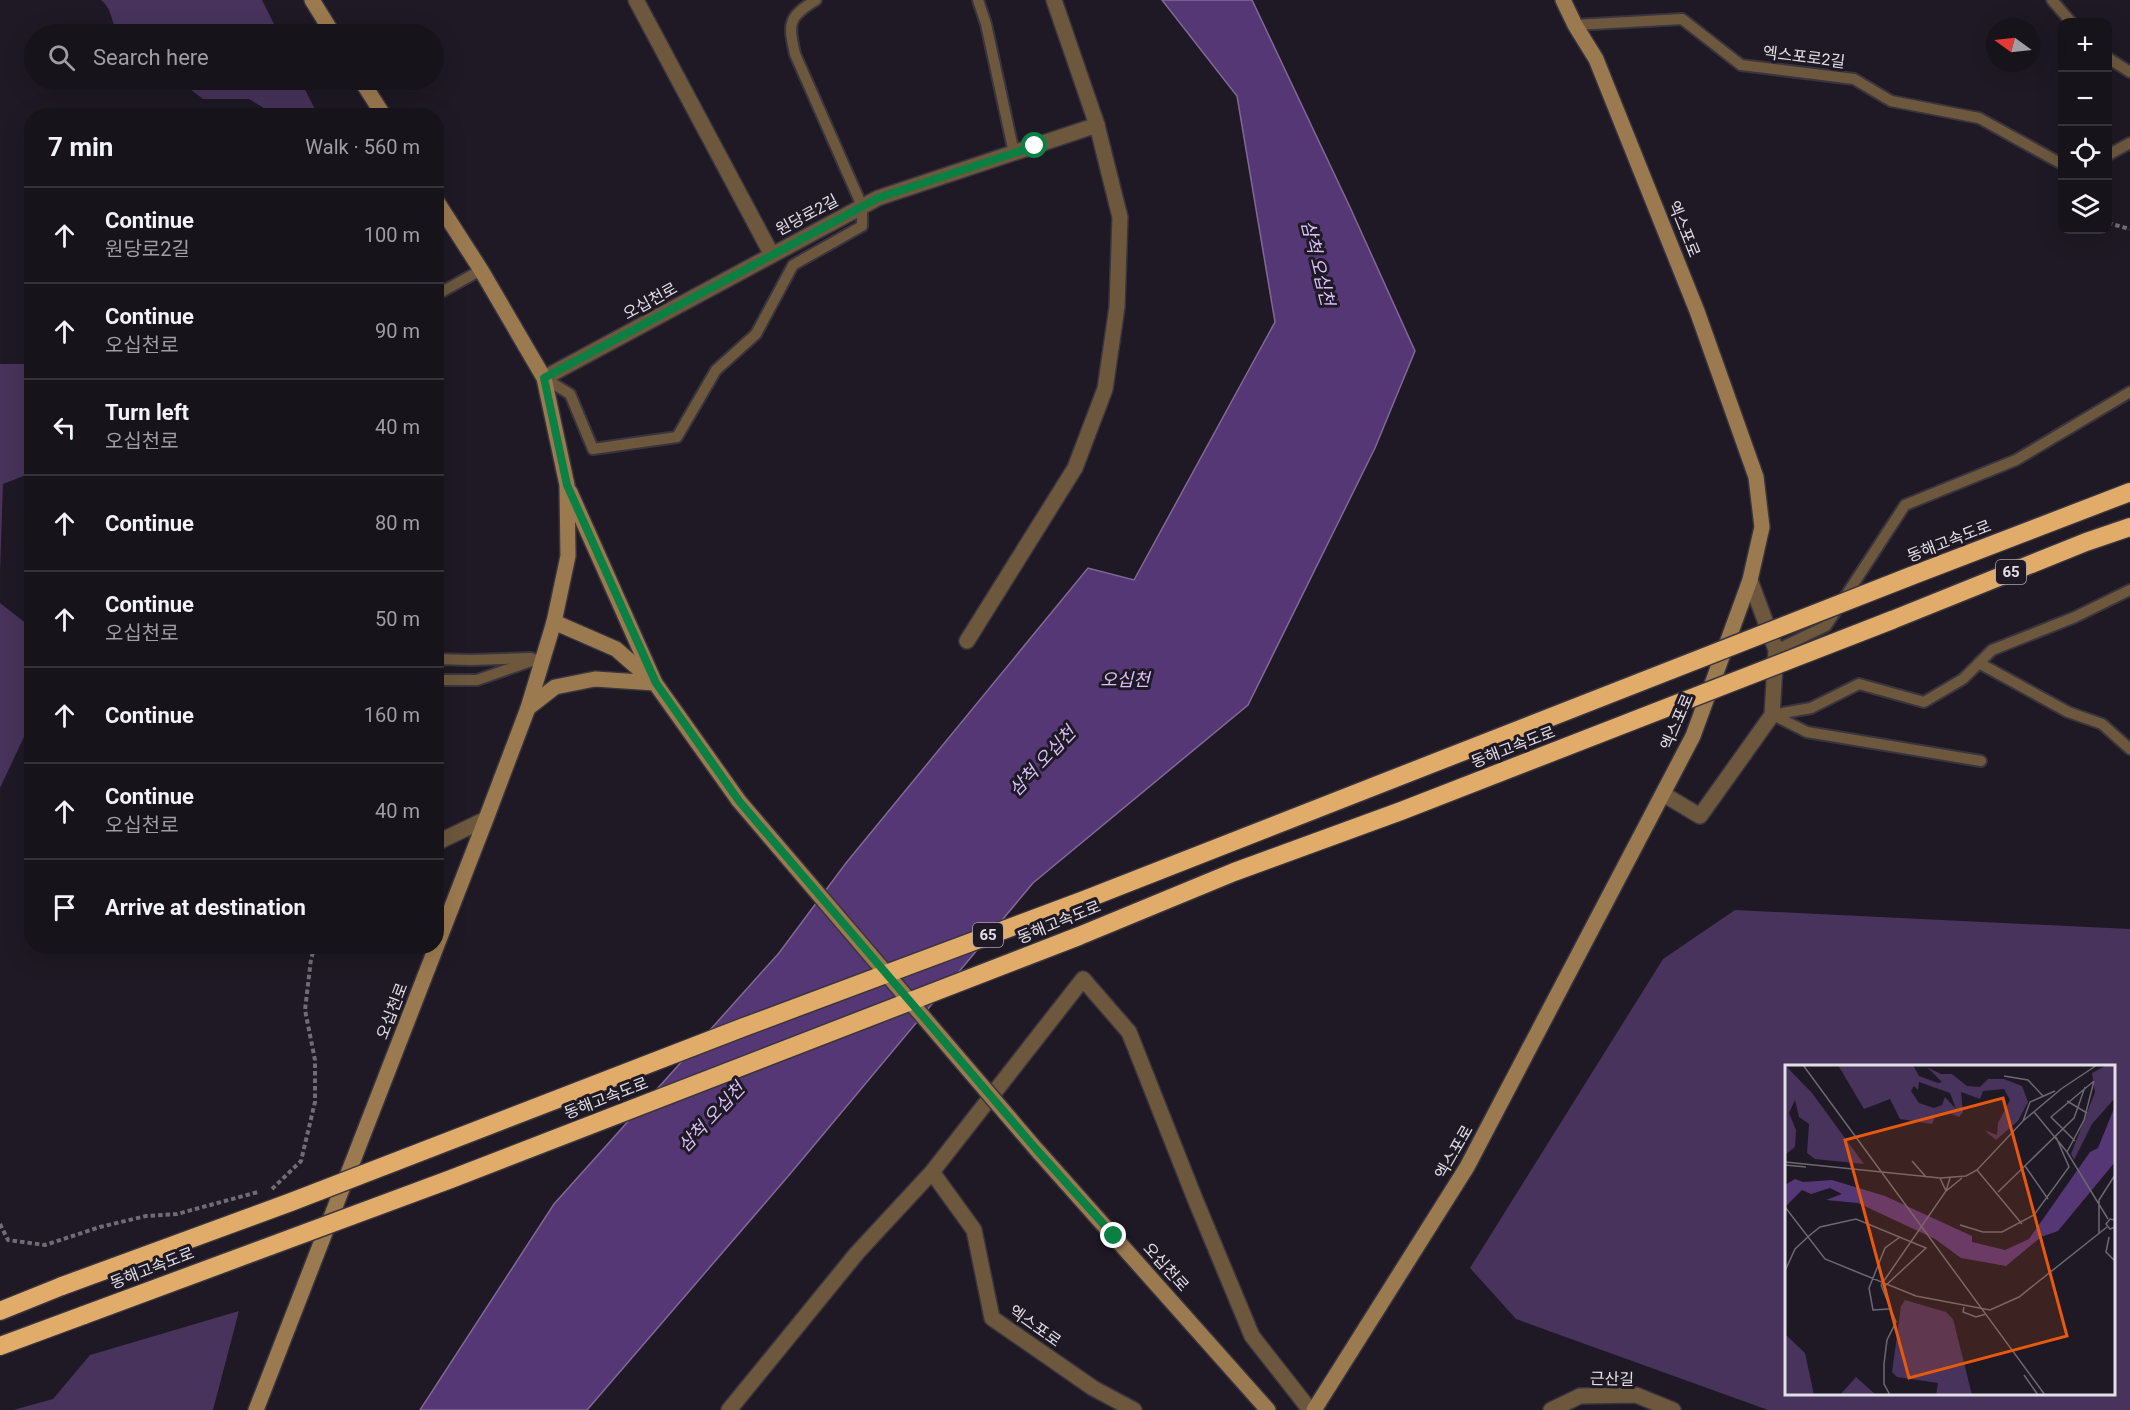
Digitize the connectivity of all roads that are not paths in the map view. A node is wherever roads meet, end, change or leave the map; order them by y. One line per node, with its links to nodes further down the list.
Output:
1 (312, 0): 9 (street)
2 (636, 0): 22 (street, 원당로2길)
3 (816, 0): 20 (lane)
4 (978, 0): 17 (lane)
5 (1054, 0): 15 (street)
6 (1563, 0): 10 (street, 엑스포로)
7 (2052, 0): 8 (lane)
8 (2068, 18)
9 (327, 24)
10 (1575, 25): 19 (lane, 엑스포로2길); 30 (street, 엑스포로)
11 (2112, 61): 12 (lane)
12 (2130, 72)
13 (367, 90): 14 (street)
14 (379, 108)
15 (1098, 125): 17 (street, 원당로2길); 33 (street)
16 (2130, 143): 18 (lane)
17 (1014, 153): 20 (street, 원당로2길)
18 (2112, 153)
19 (2058, 162)
20 (862, 206): 22 (street, 원당로2길); 25 (lane)
21 (444, 212): 23 (street, 오십천로)
22 (772, 255): 25 (street, 오십천로)
23 (481, 270): 24 (lane); 25 (street, 오십천로)
24 (444, 291)
25 (544, 378): 27 (street, 오십천로)
26 (2130, 392): 34 (lane)
27 (567, 485): 32 (street, 오십천로); 39 (street)
28 (2130, 492): 50 (highway, 동해고속도로 / 65, bridge)
29 (2130, 526): 51 (highway, 동해고속도로 / 65, bridge)
30 (1750, 580): 34 (street); 44 (street, 엑스포로)
31 (2130, 590): 37 (lane)
32 (554, 622): 35 (street, 오십천로); 39 (street)
33 (967, 641)
34 (1776, 650): 41 (street)
35 (543, 657): 36 (lane); 38 (lane); 40 (street, 오십천로)
36 (444, 659)
37 (1979, 663): 41 (lane); 42 (lane)
38 (444, 680)
39 (656, 683): 40 (street); 55 (street, 오십천로, bridge)
40 (528, 708): 45 (street, 오십천로)
41 (1772, 715): 43 (lane); 44 (street)
42 (2130, 749)
43 (1981, 761)
44 (1663, 794): 56 (street, 엑스포로)
45 (486, 819): 46 (street); 47 (street, 오십천로)
46 (444, 839)
47 (444, 927)
48 (433, 954): 52 (street, 오십천로)
49 (932, 1172): 53 (street); 54 (street, 엑스포로); 56 (street)
50 (0, 1311)
51 (0, 1346)
52 (256, 1410)
53 (729, 1410)
54 (1134, 1410)
55 (1268, 1410)
56 (1312, 1410)
57 (1551, 1410): 58 (street, 근산길)
58 (1673, 1410)

